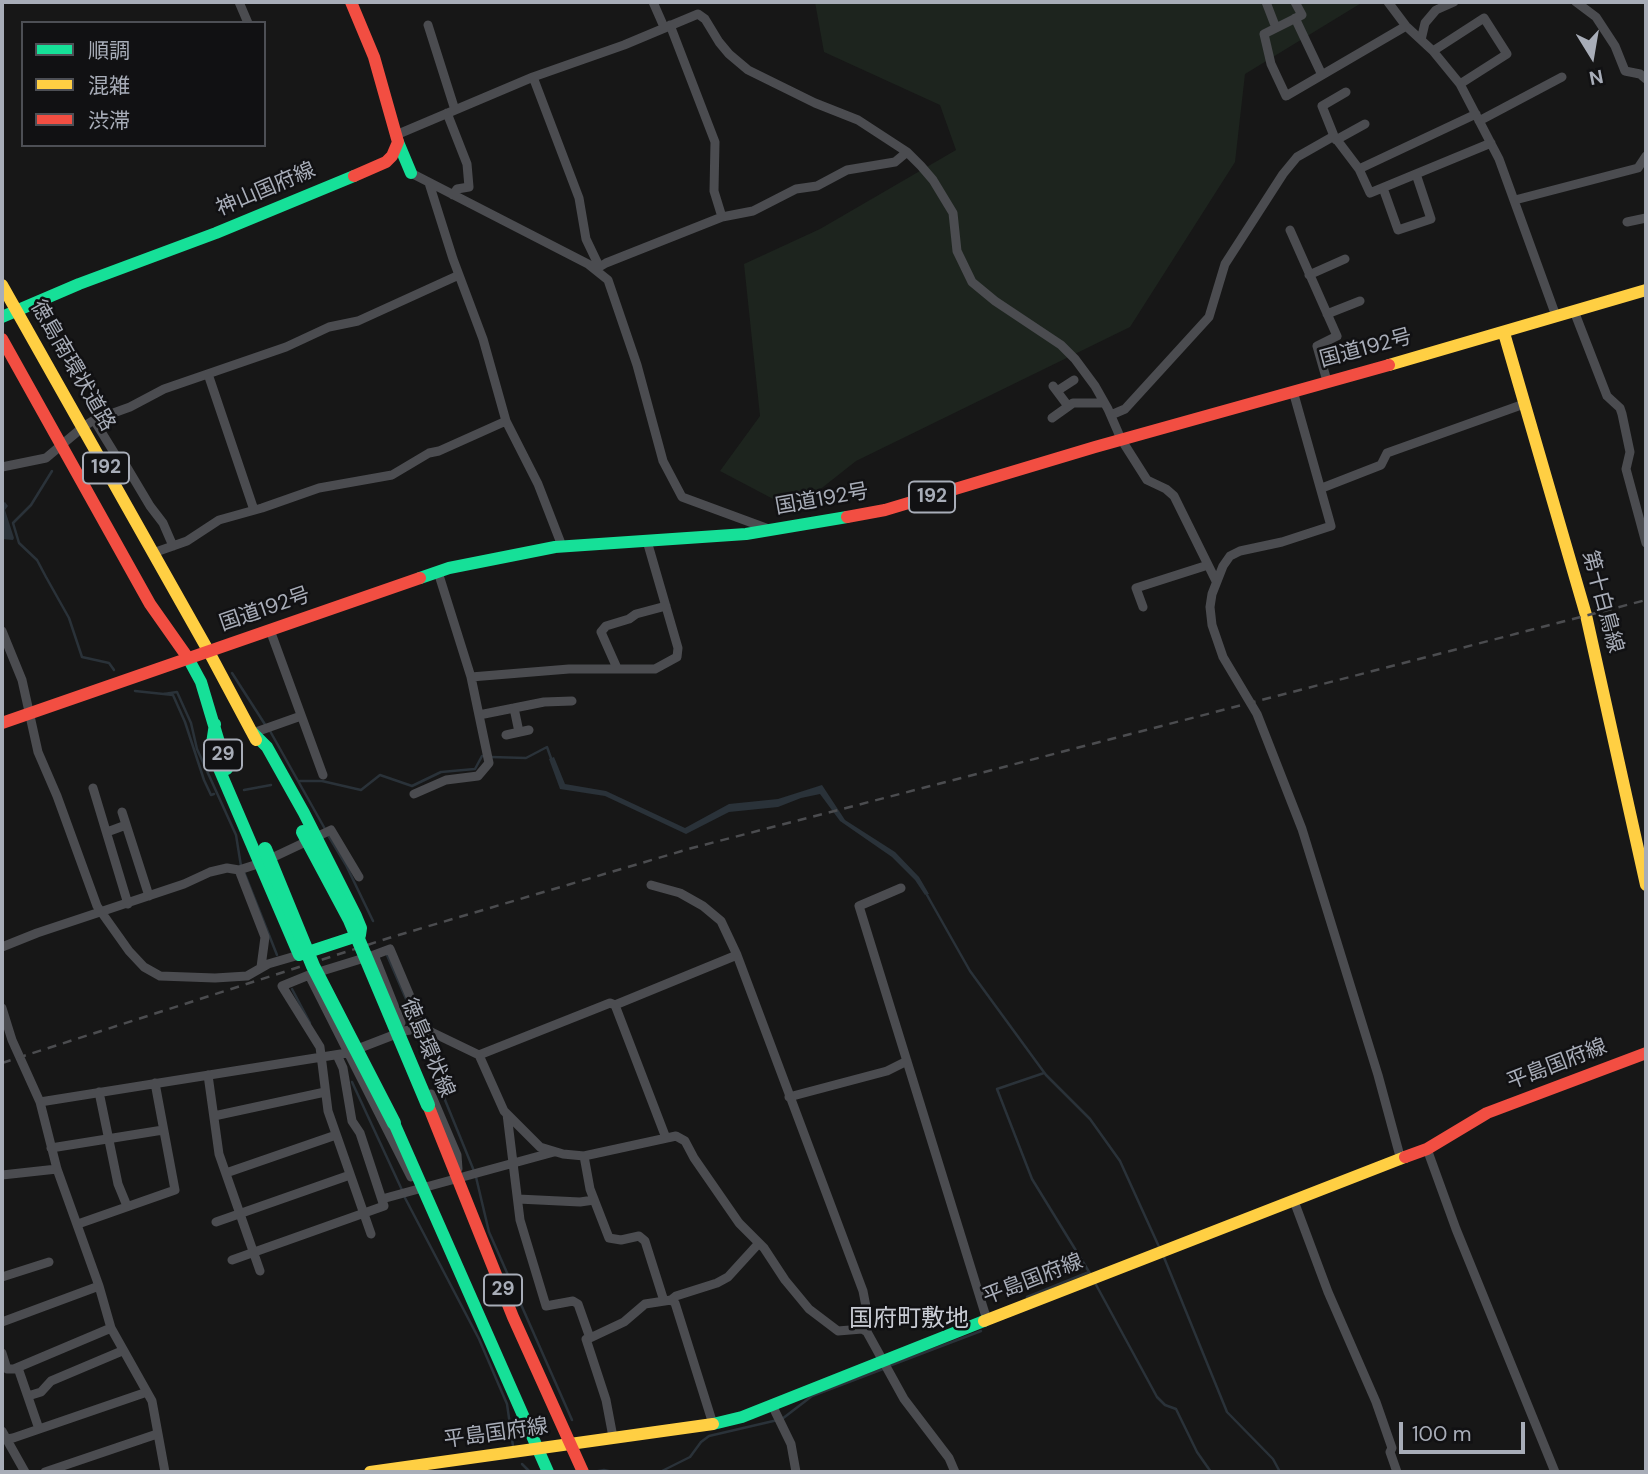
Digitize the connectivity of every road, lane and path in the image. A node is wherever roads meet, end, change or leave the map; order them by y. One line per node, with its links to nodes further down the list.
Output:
1 (239, 2): 10 (street)
2 (351, 2): 27 (main road)
3 (653, 2): 12 (street)
4 (1266, 2): 14 (street)
5 (1295, 2): 9 (street)
6 (1388, 2): 13 (street)
7 (1454, 2): 15 (street)
8 (1576, 2): 20 (street)
9 (1295, 18): 14 (street); 17 (street)
10 (247, 21)
11 (428, 25): 23 (street)
12 (667, 26): 18 (street); 29 (street); 39 (street)
13 (1406, 26): 15 (street); 17 (street)
14 (1276, 28): 17 (street)
15 (1420, 40): 16 (street)
16 (1433, 51): 21 (street); 21 (street)
17 (1322, 75)
18 (533, 77): 23 (street); 44 (street)
19 (1562, 77): 24 (street)
20 (1646, 79)
21 (1460, 84): 24 (street)
22 (1346, 93): 26 (street)
23 (451, 112): 27 (street); 37 (street)
24 (1477, 118): 28 (street); 32 (street)
25 (1365, 124): 26 (street)
26 (1335, 138): 32 (street); 64 (street)
27 (397, 139): 31 (main road); 33 (main road)
28 (1491, 144): 34 (street); 38 (street)
29 (906, 152): 39 (street); 61 (street)
30 (1646, 156): 38 (street)
31 (386, 162): 33 (main road); 50 (main road, 神山国府線)
32 (1359, 169): 36 (street)
33 (411, 173): 35 (street)
34 (1416, 174): 36 (street); 36 (street)
35 (429, 183): 37 (street); 45 (street)
36 (1383, 188)
37 (453, 195): 44 (street)
38 (1515, 200): 53 (street)
39 (722, 217): 44 (street)
40 (1646, 218): 41 (street)
41 (1627, 222)
42 (1290, 230): 46 (street)
43 (1345, 259): 46 (street)
44 (596, 269): 73 (street)
45 (459, 275): 57 (street); 66 (street)
46 (1309, 275): 52 (street)
47 (2, 285): 50 (main road, 徳島南環状道路 / 192)
48 (1646, 290): 51 (main road, 国道192号 / 192)
49 (1360, 301): 52 (street)
50 (17, 311): 54 (main road, 神山国府線); 67 (main road, 徳島南環状道路 / 192)
51 (1574, 311): 53 (main road, 国道192号 / 192); 75 (street)
52 (1327, 314): 59 (street)
53 (1556, 316): 55 (main road, 国道192号 / 192)
54 (2, 317)
55 (1504, 333): 59 (main road, 国道192号 / 192); 62 (main road, 第十白鳥線)
56 (2, 339): 69 (main road, 192)
57 (208, 374): 67 (street); 72 (street)
58 (1074, 380): 63 (street)
59 (1327, 381): 60 (main road, 国道192号 / 192)
60 (1293, 391): 68 (main road, 国道192号 / 192); 71 (street)
61 (1104, 403): 63 (street); 64 (street)
62 (1524, 404): 71 (street); 109 (main road, 第十白鳥線)
63 (1068, 406): 65 (street)
64 (1111, 415): 68 (street)
65 (1052, 418)
66 (506, 421): 72 (street); 77 (street)
67 (88, 423): 69 (street); 76 (street); 78 (main road, 徳島南環状道路 / 192)
68 (1121, 439): 73 (main road, 国道192号 / 192); 79 (street)
69 (61, 447): 70 (street); 87 (main road, 192)
70 (2, 467)
71 (1322, 488): 81 (street)
72 (254, 510): 76 (street)
73 (771, 530): 74 (main road, 国道192号 / 192)
74 (647, 541): 77 (main road, 国道192号 / 192); 82 (street)
75 (1646, 542)
76 (173, 546): 78 (street)
77 (562, 546): 80 (main road, 国道192号 / 192)
78 (153, 552): 86 (main road, 徳島南環状道路 / 192)
79 (1208, 565): 81 (street); 83 (street)
80 (438, 572): 84 (main road, 国道192号 / 192); 89 (street)
81 (1216, 581): 146 (street)
82 (666, 606): 88 (street); 88 (street)
83 (1143, 607)
84 (270, 630): 86 (main road, 国道192号 / 192); 94 (street)
85 (2, 631): 92 (street)
86 (209, 652): 87 (main road, 国道192号 / 192); 96 (main road, 徳島環状線 / 29)
87 (188, 658): 92 (main road, 国道192号 / 192); 105 (main road, 29)
88 (617, 668): 89 (street)
89 (471, 677): 93 (street)
90 (572, 701): 91 (street)
91 (514, 708): 93 (street); 97 (street)
92 (30, 713): 95 (main road, 国道192号 / 192); 113 (street)
93 (479, 715): 100 (street)
94 (301, 716): 96 (street); 98 (street)
95 (2, 723)
96 (263, 730): 104 (main road, 徳島環状線 / 29)
97 (506, 735)
98 (323, 775)
99 (93, 788): 103 (street)
100 (414, 794)
101 (122, 812): 102 (street)
102 (126, 825): 103 (street); 111 (street)
103 (107, 832): 112 (street)
104 (318, 833): 105 (street); 107 (street); 115 (main road); 150 (main road, 徳島環状線 / 29, bridge)
105 (263, 856): 106 (street); 115 (main road); 153 (main road, 29, bridge)
106 (242, 869): 111 (street); 118 (street)
107 (359, 877)
108 (651, 885): 117 (street)
109 (1646, 885)
110 (901, 888): 129 (street)
111 (149, 896): 112 (street)
112 (128, 904): 113 (street)
113 (102, 913): 114 (street); 118 (street)
114 (2, 947)
115 (299, 955): 118 (street)
116 (374, 955): 119 (street); 122 (street); 123 (street)
117 (737, 955): 120 (street); 134 (street)
118 (261, 967)
119 (309, 975): 126 (street); 128 (street)
120 (615, 1005): 127 (street); 140 (street)
121 (2, 1008): 124 (street)
122 (419, 1027): 123 (street); 127 (street)
123 (404, 1031): 126 (street); 150 (street)
124 (7, 1042): 135 (street)
125 (1646, 1053): 143 (main road, 平島国府線)
126 (342, 1054): 128 (street); 153 (street); 154 (street)
127 (480, 1055): 136 (street)
128 (321, 1057): 130 (street); 132 (street)
129 (907, 1061): 134 (street); 172 (street)
130 (208, 1075): 131 (street); 137 (street)
131 (155, 1083): 133 (street); 138 (street)
132 (325, 1091): 137 (street); 139 (street)
133 (99, 1092): 135 (street); 141 (street)
134 (789, 1097): 175 (street)
135 (40, 1102): 142 (street)
136 (507, 1114): 144 (street); 147 (street)
137 (214, 1116): 149 (street)
138 (163, 1129): 141 (street); 158 (street)
139 (336, 1136): 149 (street); 152 (street)
140 (666, 1138): 145 (street); 164 (street)
141 (108, 1139): 142 (street); 158 (street)
142 (51, 1148): 148 (street)
143 (1427, 1149): 146 (main road, 平島国府線); 200 (street)
144 (555, 1152): 145 (street); 147 (street)
145 (584, 1156): 156 (street)
146 (1401, 1160): 157 (main road, 平島国府線)
147 (512, 1163): 150 (street); 155 (street)
148 (57, 1169): 151 (street); 162 (street)
149 (226, 1173): 160 (street)
150 (469, 1174): 153 (street); 189 (main road, 徳島環状線 / 29)
151 (2, 1175)
152 (350, 1175): 159 (street); 160 (street)
153 (421, 1189): 154 (street); 190 (main road, 29)
154 (382, 1199): 159 (street)
155 (518, 1199): 156 (street); 176 (street)
156 (594, 1200): 171 (street)
157 (1294, 1201): 172 (main road, 平島国府線); 199 (street)
158 (127, 1206): 162 (street)
159 (364, 1213): 163 (street); 165 (street)
160 (240, 1214): 161 (street); 165 (street)
161 (216, 1222)
162 (78, 1224): 170 (street)
163 (371, 1234)
164 (759, 1243): 171 (street); 175 (street)
165 (254, 1253): 166 (street); 168 (street)
166 (232, 1260)
167 (49, 1262): 169 (street)
168 (260, 1271)
169 (2, 1277)
170 (99, 1286): 173 (street); 174 (street)
171 (668, 1300): 176 (street); 184 (street)
172 (987, 1320): 179 (main road, 平島国府線)
173 (2, 1322)
174 (111, 1328): 177 (street); 180 (street)
175 (867, 1332): 179 (street)
176 (590, 1338): 188 (street)
177 (122, 1350): 181 (street); 182 (street)
178 (2, 1353): 180 (street)
179 (884, 1365): 183 (main road, 平島国府線); 198 (street)
180 (18, 1368): 182 (street)
181 (148, 1392): 185 (street); 186 (street)
182 (28, 1396): 185 (street)
183 (777, 1415): 184 (main road, 平島国府線); 197 (street)
184 (713, 1424): 188 (main road, 平島国府線)
185 (39, 1429): 187 (street)
186 (157, 1434): 192 (street); 193 (street)
187 (3, 1437): 191 (street)
188 (613, 1437): 189 (main road, 平島国府線)
189 (570, 1444): 190 (main road, 平島国府線); 196 (main road, 徳島環状線 / 29)
190 (538, 1450): 194 (main road, 平島国府線); 195 (main road, 29)
191 (25, 1472)
192 (45, 1472)
193 (165, 1472)
194 (370, 1472)
195 (548, 1472)
196 (583, 1472)
197 (796, 1472)
198 (955, 1472)
199 (1397, 1472)
200 (1555, 1472)

